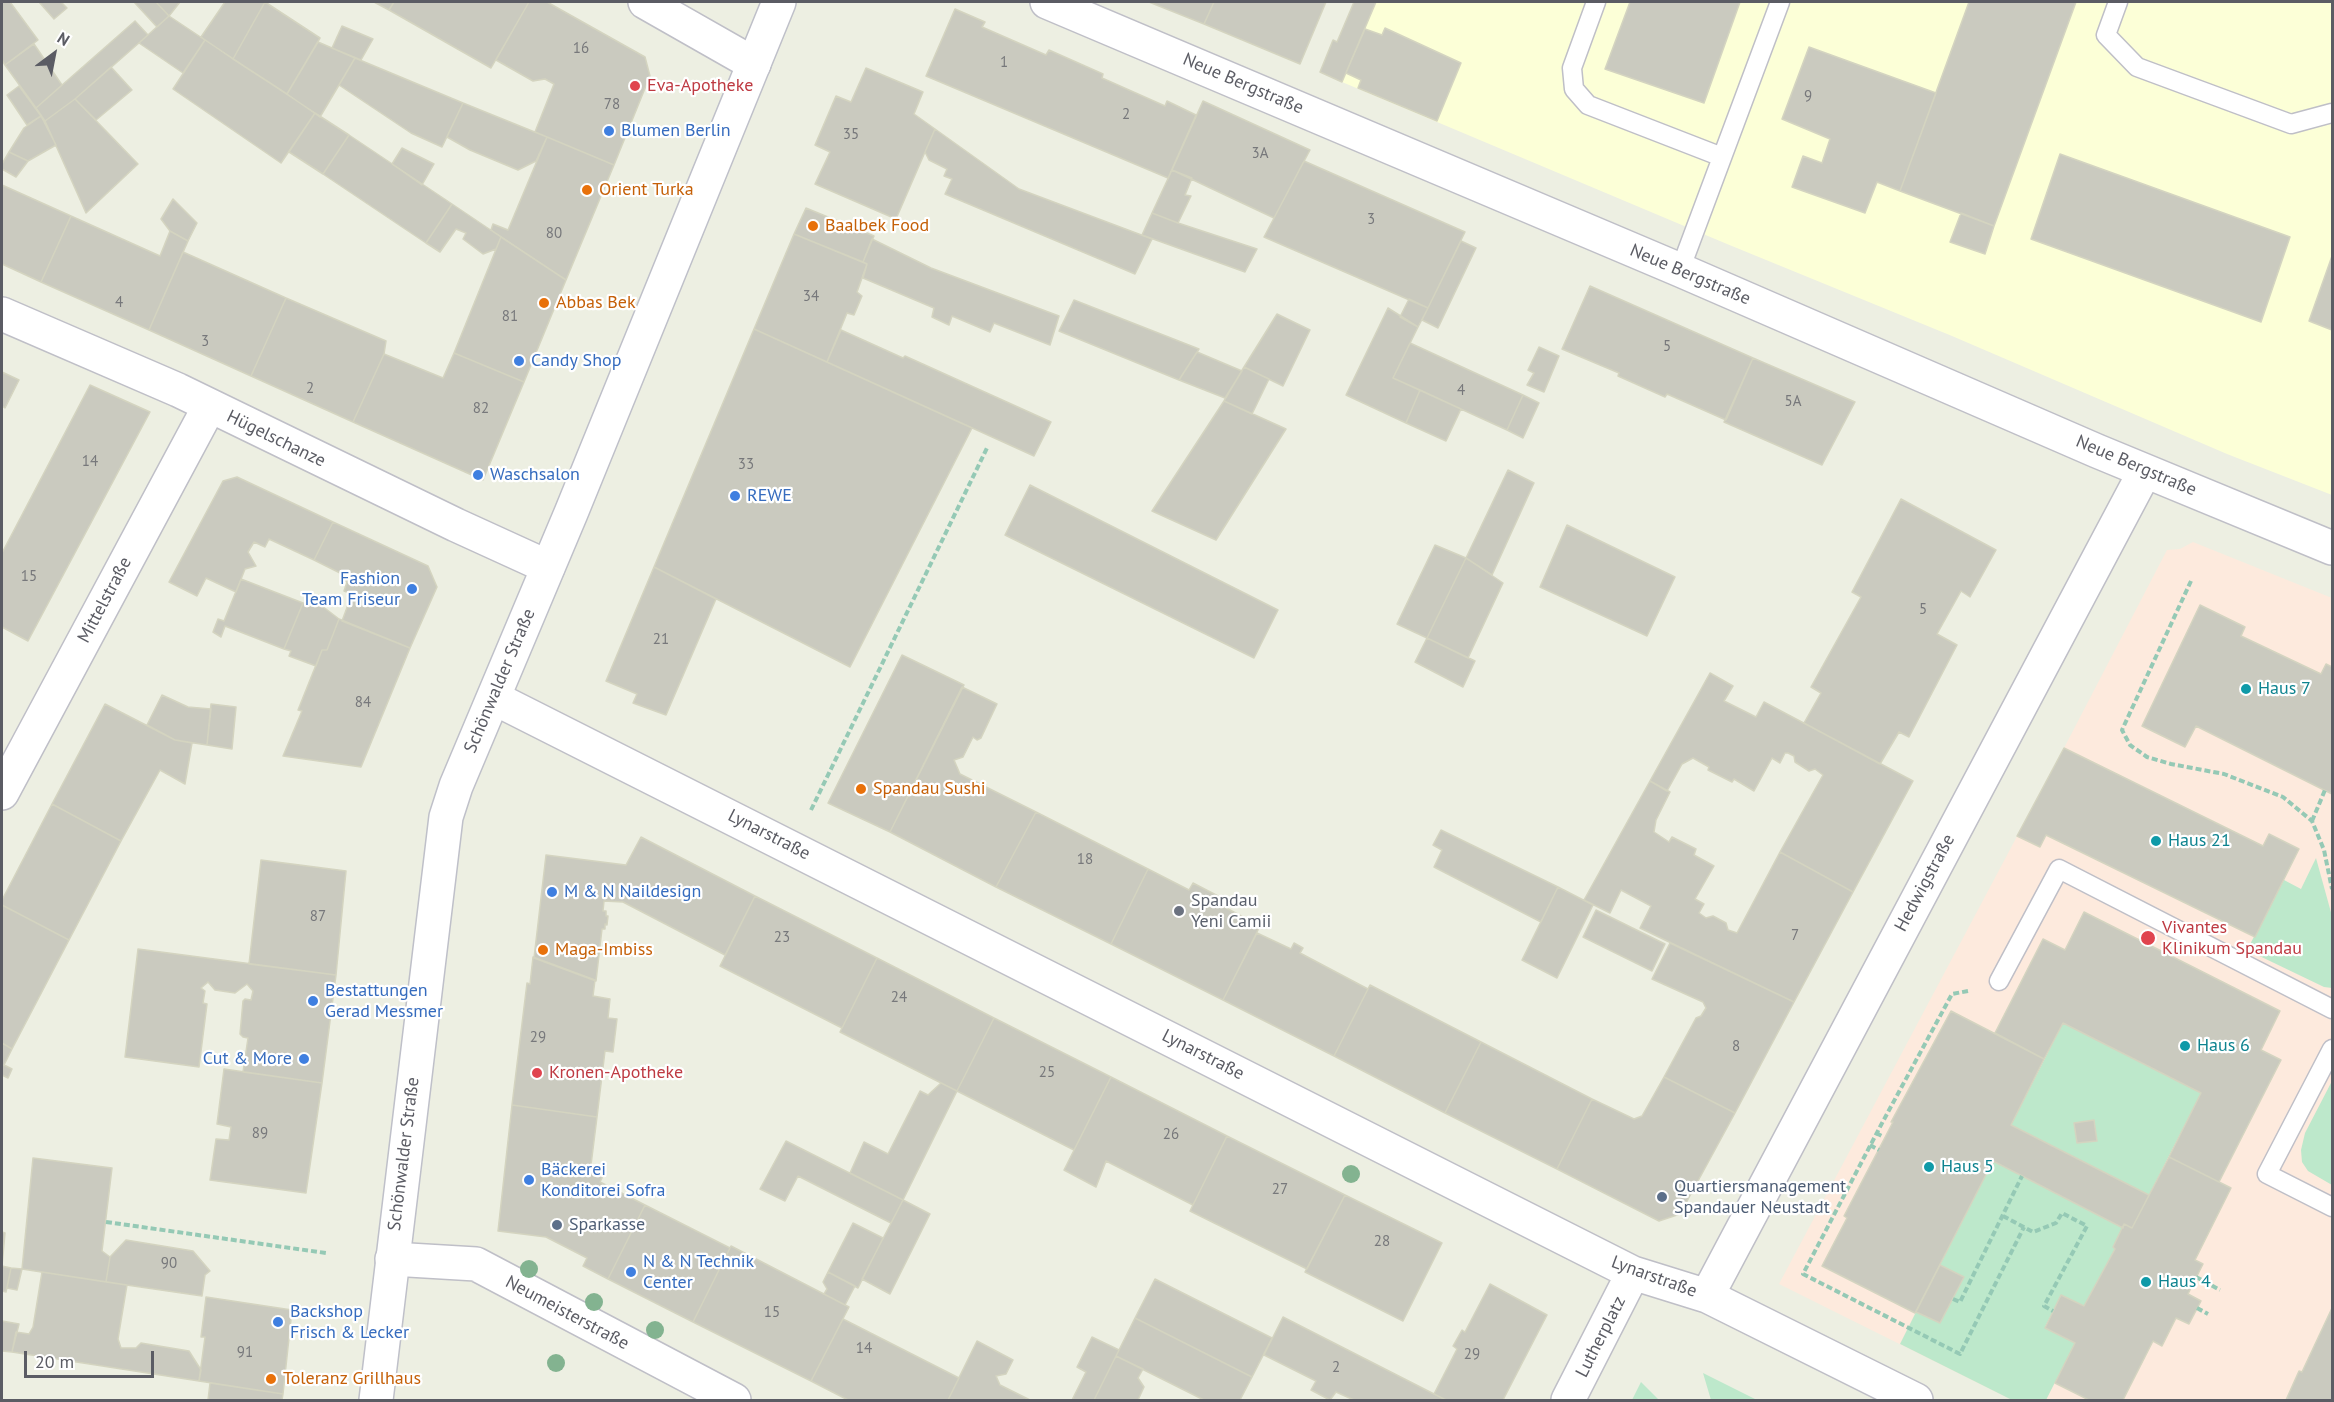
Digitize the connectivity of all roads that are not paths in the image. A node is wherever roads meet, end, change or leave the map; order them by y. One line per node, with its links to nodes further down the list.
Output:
1 (645, 2): 7 (street)
2 (779, 2): 7 (street, Schönwalder Straße)
3 (1047, 2): 10 (street, Neue Bergstraße)
4 (1596, 2): 9 (lane)
5 (1780, 2): 9 (lane)
6 (2118, 2): 8 (lane)
7 (754, 64): 15 (street, Schönwalder Straße)
8 (2332, 113)
9 (1722, 157): 10 (lane)
10 (1680, 270): 13 (street, Neue Bergstraße)
11 (2, 314): 12 (street, Hügelschanze)
12 (209, 407): 15 (street, Hügelschanze); 17 (street, Mittelstraße)
13 (2145, 471): 14 (street, Neue Bergstraße); 24 (street, Hedwigstraße)
14 (2332, 548)
15 (548, 567): 16 (street, Schönwalder Straße)
16 (494, 698): 22 (street, Schönwalder Straße); 23 (street, Lynarstraße)
17 (2, 793)
18 (1999, 981): 19 (lane)
19 (2332, 1009)
20 (2332, 1049): 21 (lane)
21 (2332, 1207)
22 (392, 1259): 25 (street, Schönwalder Straße); 26 (street, Neumeisterstraße)
23 (1633, 1273): 24 (street, Lynarstraße); 27 (street, Lutherplatz)
24 (1707, 1296): 28 (street, Lynarstraße)
25 (376, 1401)
26 (734, 1401)
27 (1568, 1401)
28 (1916, 1401)

